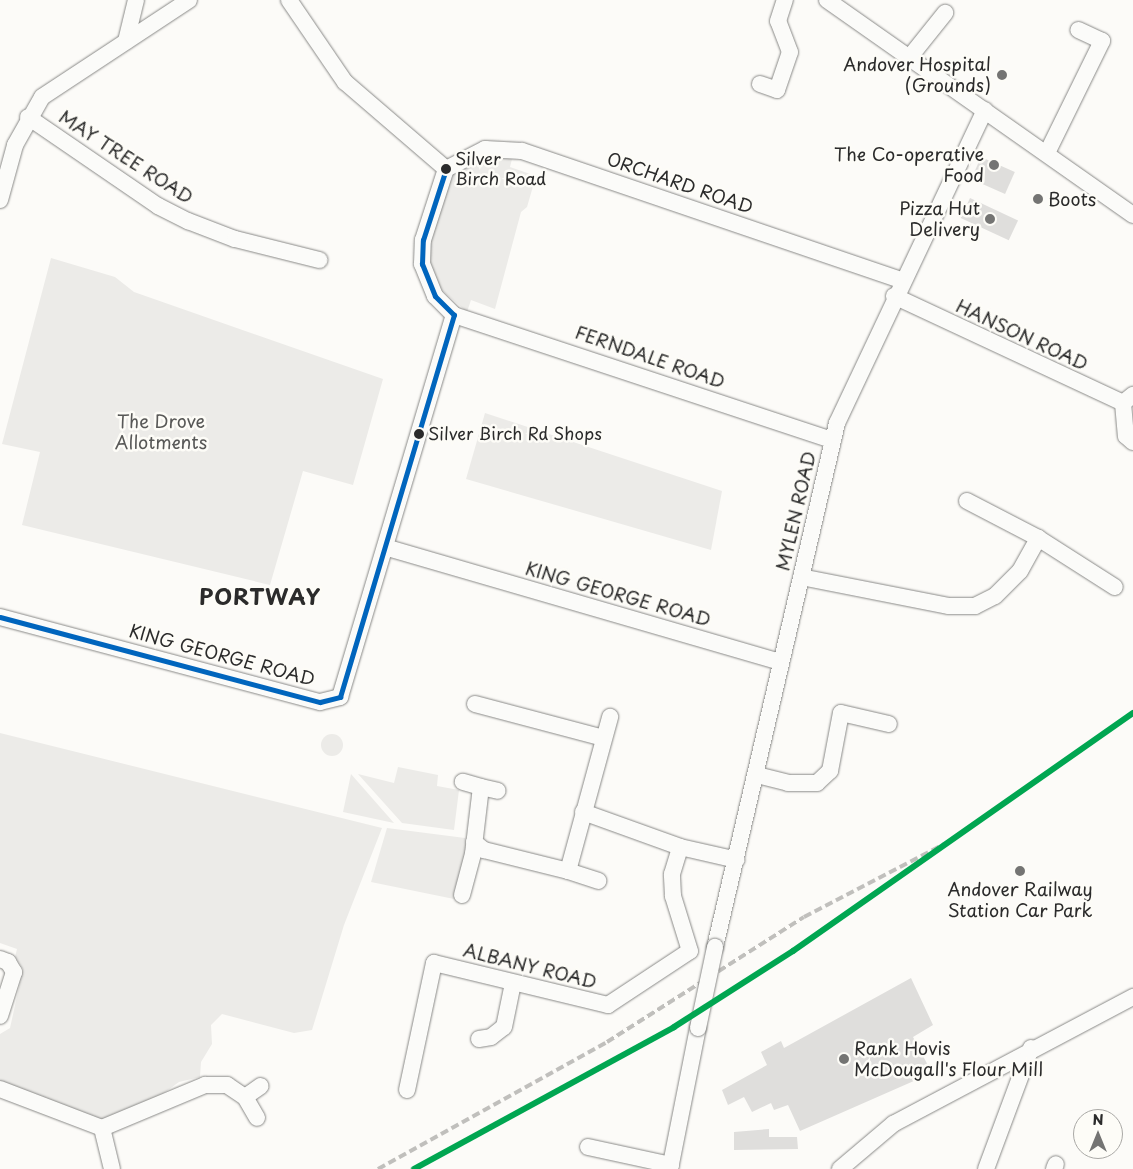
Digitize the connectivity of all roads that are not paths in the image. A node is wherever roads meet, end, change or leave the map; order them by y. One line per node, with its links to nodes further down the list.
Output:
1 (189, 0): 7 (street)
2 (289, 0): 16 (street)
3 (784, 0): 11 (street)
4 (827, 0): 10 (street)
5 (135, 4): 7 (street); 9 (street)
6 (945, 13): 10 (street)
7 (151, 25): 9 (street)
8 (1078, 30): 15 (street)
9 (126, 41): 13 (street)
10 (909, 58): 12 (street)
11 (760, 84)
12 (985, 110): 15 (street); 20 (street, MYLEN ROAD)
13 (28, 117): 14 (street); 19 (street, MAY TREE ROAD)
14 (7, 144): 17 (street)
15 (1047, 153): 18 (street)
16 (446, 169): 20 (street, ORCHARD ROAD); 22 (street)
17 (0, 200)
18 (1133, 215)
19 (319, 260)
20 (902, 280): 21 (street, MYLEN ROAD)
21 (894, 296): 23 (street, HANSON ROAD); 24 (street, MYLEN ROAD)
22 (454, 315): 24 (street, FERNDALE ROAD); 28 (street, KING GEORGE ROAD)
23 (1128, 399): 25 (street)
24 (833, 440): 29 (street, MYLEN ROAD)
25 (1133, 442)
26 (967, 501): 27 (street)
27 (1038, 538): 29 (street); 30 (street)
28 (388, 548): 31 (street, KING GEORGE ROAD); 32 (street, KING GEORGE ROAD)
29 (801, 577): 32 (street, MYLEN ROAD)
30 (1115, 588)
31 (0, 618)
32 (781, 662): 37 (street, MYLEN ROAD)
33 (475, 704): 36 (street)
34 (610, 718): 36 (street)
35 (889, 724): 37 (street)
36 (604, 738): 41 (street)
37 (757, 775): 44 (street, MYLEN ROAD)
38 (463, 782): 39 (street)
39 (481, 787): 40 (street); 42 (street)
40 (498, 791)
41 (583, 812): 43 (street); 45 (street)
42 (474, 842): 45 (street); 47 (street)
43 (680, 847): 44 (street); 49 (street, ALBANY ROAD)
44 (737, 860): 61 (street, MYLEN ROAD, bridge)
45 (568, 871): 46 (street)
46 (598, 882)
47 (462, 895)
48 (0, 959): 51 (street)
49 (514, 983): 52 (street); 56 (street, ALBANY ROAD)
50 (1133, 997): 53 (street)
51 (0, 1016)
52 (479, 1039)
53 (1031, 1048): 63 (street); 64 (street)
54 (261, 1086): 57 (street)
55 (0, 1089): 59 (street)
56 (407, 1090)
57 (245, 1097): 58 (street); 59 (street)
58 (257, 1118)
59 (102, 1128): 62 (street)
60 (589, 1146): 61 (street)
61 (670, 1167)
62 (112, 1169)
63 (840, 1169)
64 (986, 1169)

